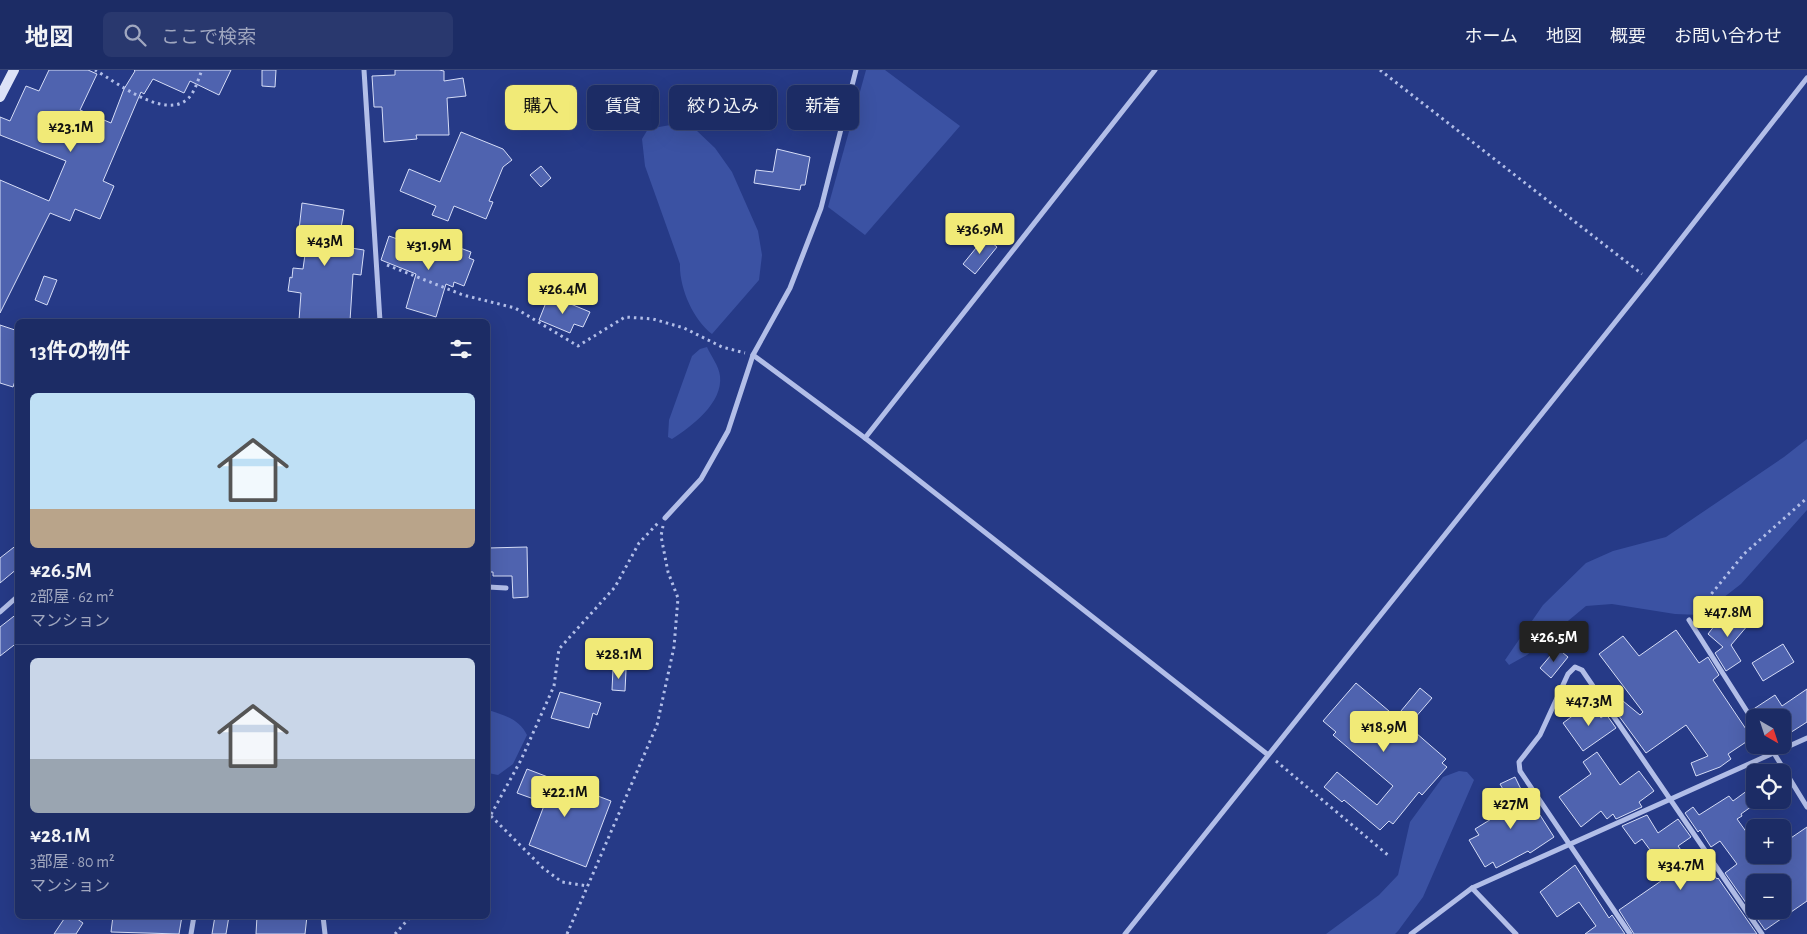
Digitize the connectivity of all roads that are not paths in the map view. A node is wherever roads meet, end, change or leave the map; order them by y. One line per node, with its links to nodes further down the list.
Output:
1 (14, 70): 6 (street)
2 (364, 70): 7 (street)
3 (856, 70): 8 (street)
4 (1155, 70): 9 (street)
5 (1807, 78): 19 (street)
6 (0, 97)
7 (380, 319)
8 (753, 355): 9 (street); 10 (street)
9 (865, 438): 19 (street)
10 (665, 518)
11 (490, 587): 12 (street)
12 (506, 588)
13 (15, 599): 14 (street)
14 (0, 612)
15 (1689, 620): 16 (street)
16 (1746, 710)
17 (1807, 738): 18 (street)
18 (1791, 745)
19 (1267, 754): 30 (street)
20 (1769, 754): 22 (street)
21 (1774, 754): 23 (street)
22 (1672, 800): 24 (street); 24 (street); 34 (street)
23 (1807, 807)
24 (1568, 844): 25 (street); 33 (street)
25 (1472, 888): 31 (street); 32 (street)
26 (194, 919): 28 (street)
27 (323, 919): 29 (street)
28 (191, 934)
29 (325, 934)
30 (1126, 934)
31 (1410, 934)
32 (1516, 934)
33 (1630, 934)
34 (1762, 934)

